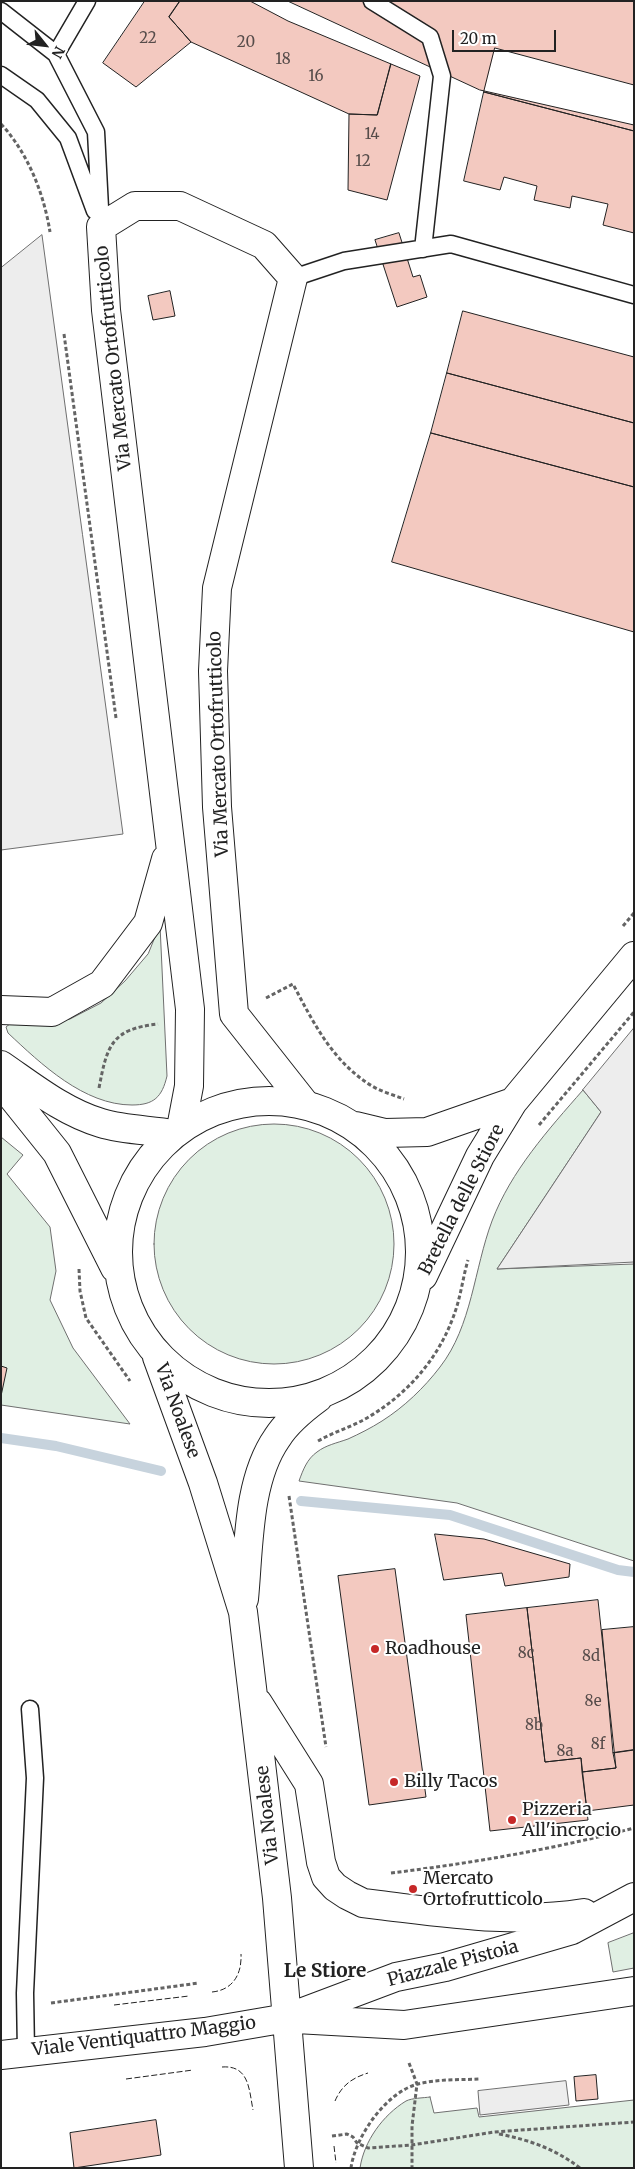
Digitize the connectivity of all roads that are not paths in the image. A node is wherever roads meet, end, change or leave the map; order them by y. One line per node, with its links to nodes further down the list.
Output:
1 (88, 1): 4 (lane)
2 (372, 1): 7 (lane)
3 (1, 12): 4 (lane, Via Mercato Ortofrutticolo)
4 (56, 54): 6 (lane, Via Mercato Ortofrutticolo)
5 (1, 75): 6 (lane)
6 (101, 227): 8 (main road, Via Mercato Ortofrutticolo); 10 (main road, Via Mercato Ortofrutticolo)
7 (423, 249): 8 (lane); 9 (lane)
8 (293, 278): 16 (main road, Via Mercato Ortofrutticolo)
9 (634, 294)
10 (170, 846): 12 (main road, Via Mercato Ortofrutticolo); 18 (main road, Via Mercato Ortofrutticolo)
11 (634, 956): 15 (main road, Bretella delle Stiore)
12 (1, 1010)
13 (1, 1066): 18 (main road)
14 (1, 1083): 19 (main road, Via Noalese)
15 (513, 1102): 17 (main road, Bretella delle Stiore); 20 (main road, Bretella delle Stiore)
16 (305, 1104): 17 (main road, Via Noalese); 18 (main road, Via Noalese)
17 (353, 1125): 20 (main road, Via Noalese)
18 (177, 1131): 19 (main road, Via Noalese)
19 (119, 1274): 21 (main road, Via Noalese)
20 (413, 1300): 22 (main road, Via Noalese)
21 (156, 1353): 22 (main road, Via Noalese); 23 (main road, Via Noalese)
22 (323, 1394): 23 (main road, Via Noalese)
23 (243, 1612): 24 (main road, Via Noalese)
24 (254, 1697): 26 (main road); 28 (main road, Via Noalese)
25 (30, 1709): 29 (lane)
26 (625, 1902): 28 (main road, Piazzale Pistoia)
27 (634, 1991): 28 (main road)
28 (287, 2018): 29 (main road, Viale Ventiquattro Maggio); 30 (main road, Via Noalese)
29 (13, 2054)
30 (299, 2168)

